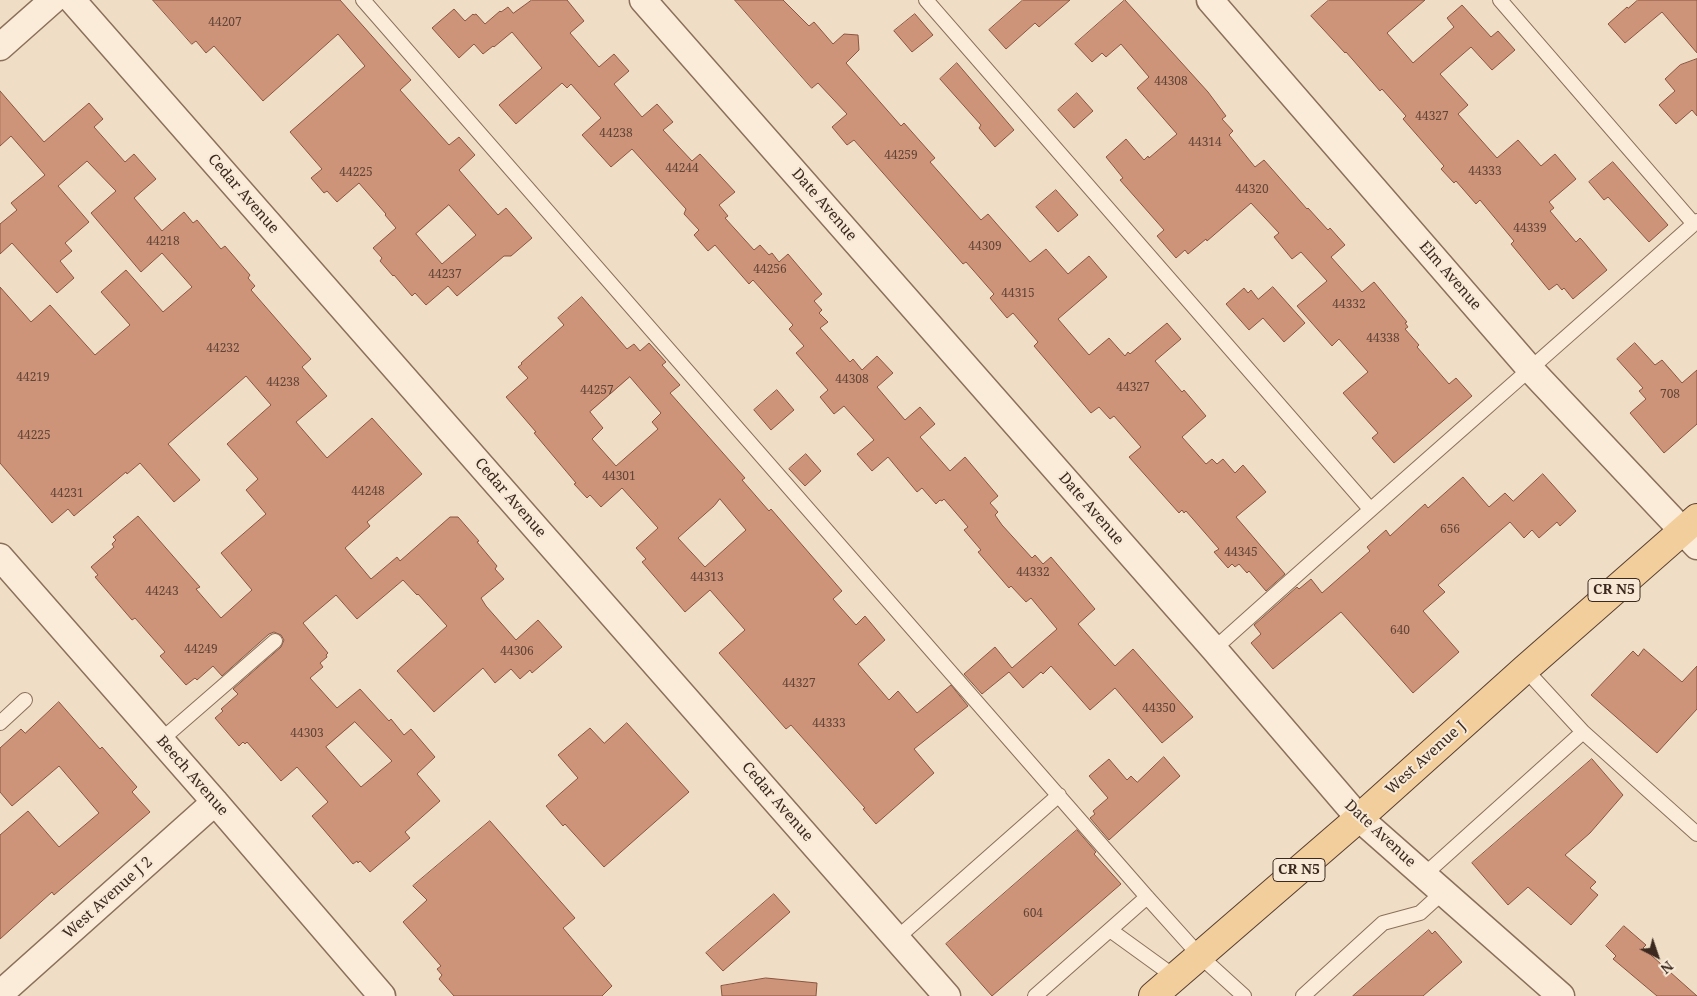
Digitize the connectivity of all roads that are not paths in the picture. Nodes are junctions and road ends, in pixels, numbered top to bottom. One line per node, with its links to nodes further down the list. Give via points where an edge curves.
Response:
1 (54, 0): 8 (street)
2 (72, 0): 29 (street, Cedar Avenue)
3 (363, 0): 21 (lane)
4 (643, 0): 15 (street, Date Avenue)
5 (926, 0): 11 (lane)
6 (1210, 0): 10 (street, Elm Avenue)
7 (1500, 0): 9 (lane)
8 (0, 47)
9 (1695, 222): 10 (lane)
10 (1531, 370): 11 (lane); 12 (street, Elm Avenue)
11 (1370, 508): 15 (lane)
12 (1692, 532): 16 (main road, West Avenue J / CR N5)
13 (0, 557): 20 (street, Beech Avenue)
14 (275, 641): 20 (lane)
15 (1214, 649): 23 (street, Date Avenue)
16 (1525, 669): 19 (lane); 23 (main road, West Avenue J / CR N5)
17 (25, 700): 18 (lane)
18 (0, 723)
19 (1583, 732): 24 (lane); 25 (lane)
20 (161, 740): 22 (street, Beech Avenue)
21 (1059, 795): 27 (lane); 29 (lane)
22 (215, 802): 32 (street, West Avenue J 2); 33 (street, Beech Avenue)
23 (1359, 818): 25 (street, Date Avenue); 30 (main road, West Avenue J / CR N5)
24 (1697, 834)
25 (1424, 875): 26 (street, Date Avenue)
26 (1444, 892): 38 (lane, via 1420,913 1383,923); 39 (street, Date Avenue)
27 (1147, 897): 28 (lane); 30 (lane)
28 (1110, 930): 31 (lane); 35 (lane)
29 (897, 938): 34 (street, Cedar Avenue)
30 (1200, 956): 31 (main road, West Avenue J / CR N5); 37 (lane)
31 (1175, 977): 36 (main road, West Avenue J / CR N5)
32 (10, 991)
33 (382, 996)
34 (948, 996)
35 (1035, 996)
36 (1153, 996)
37 (1244, 996)
38 (1302, 996)
39 (1561, 996)

